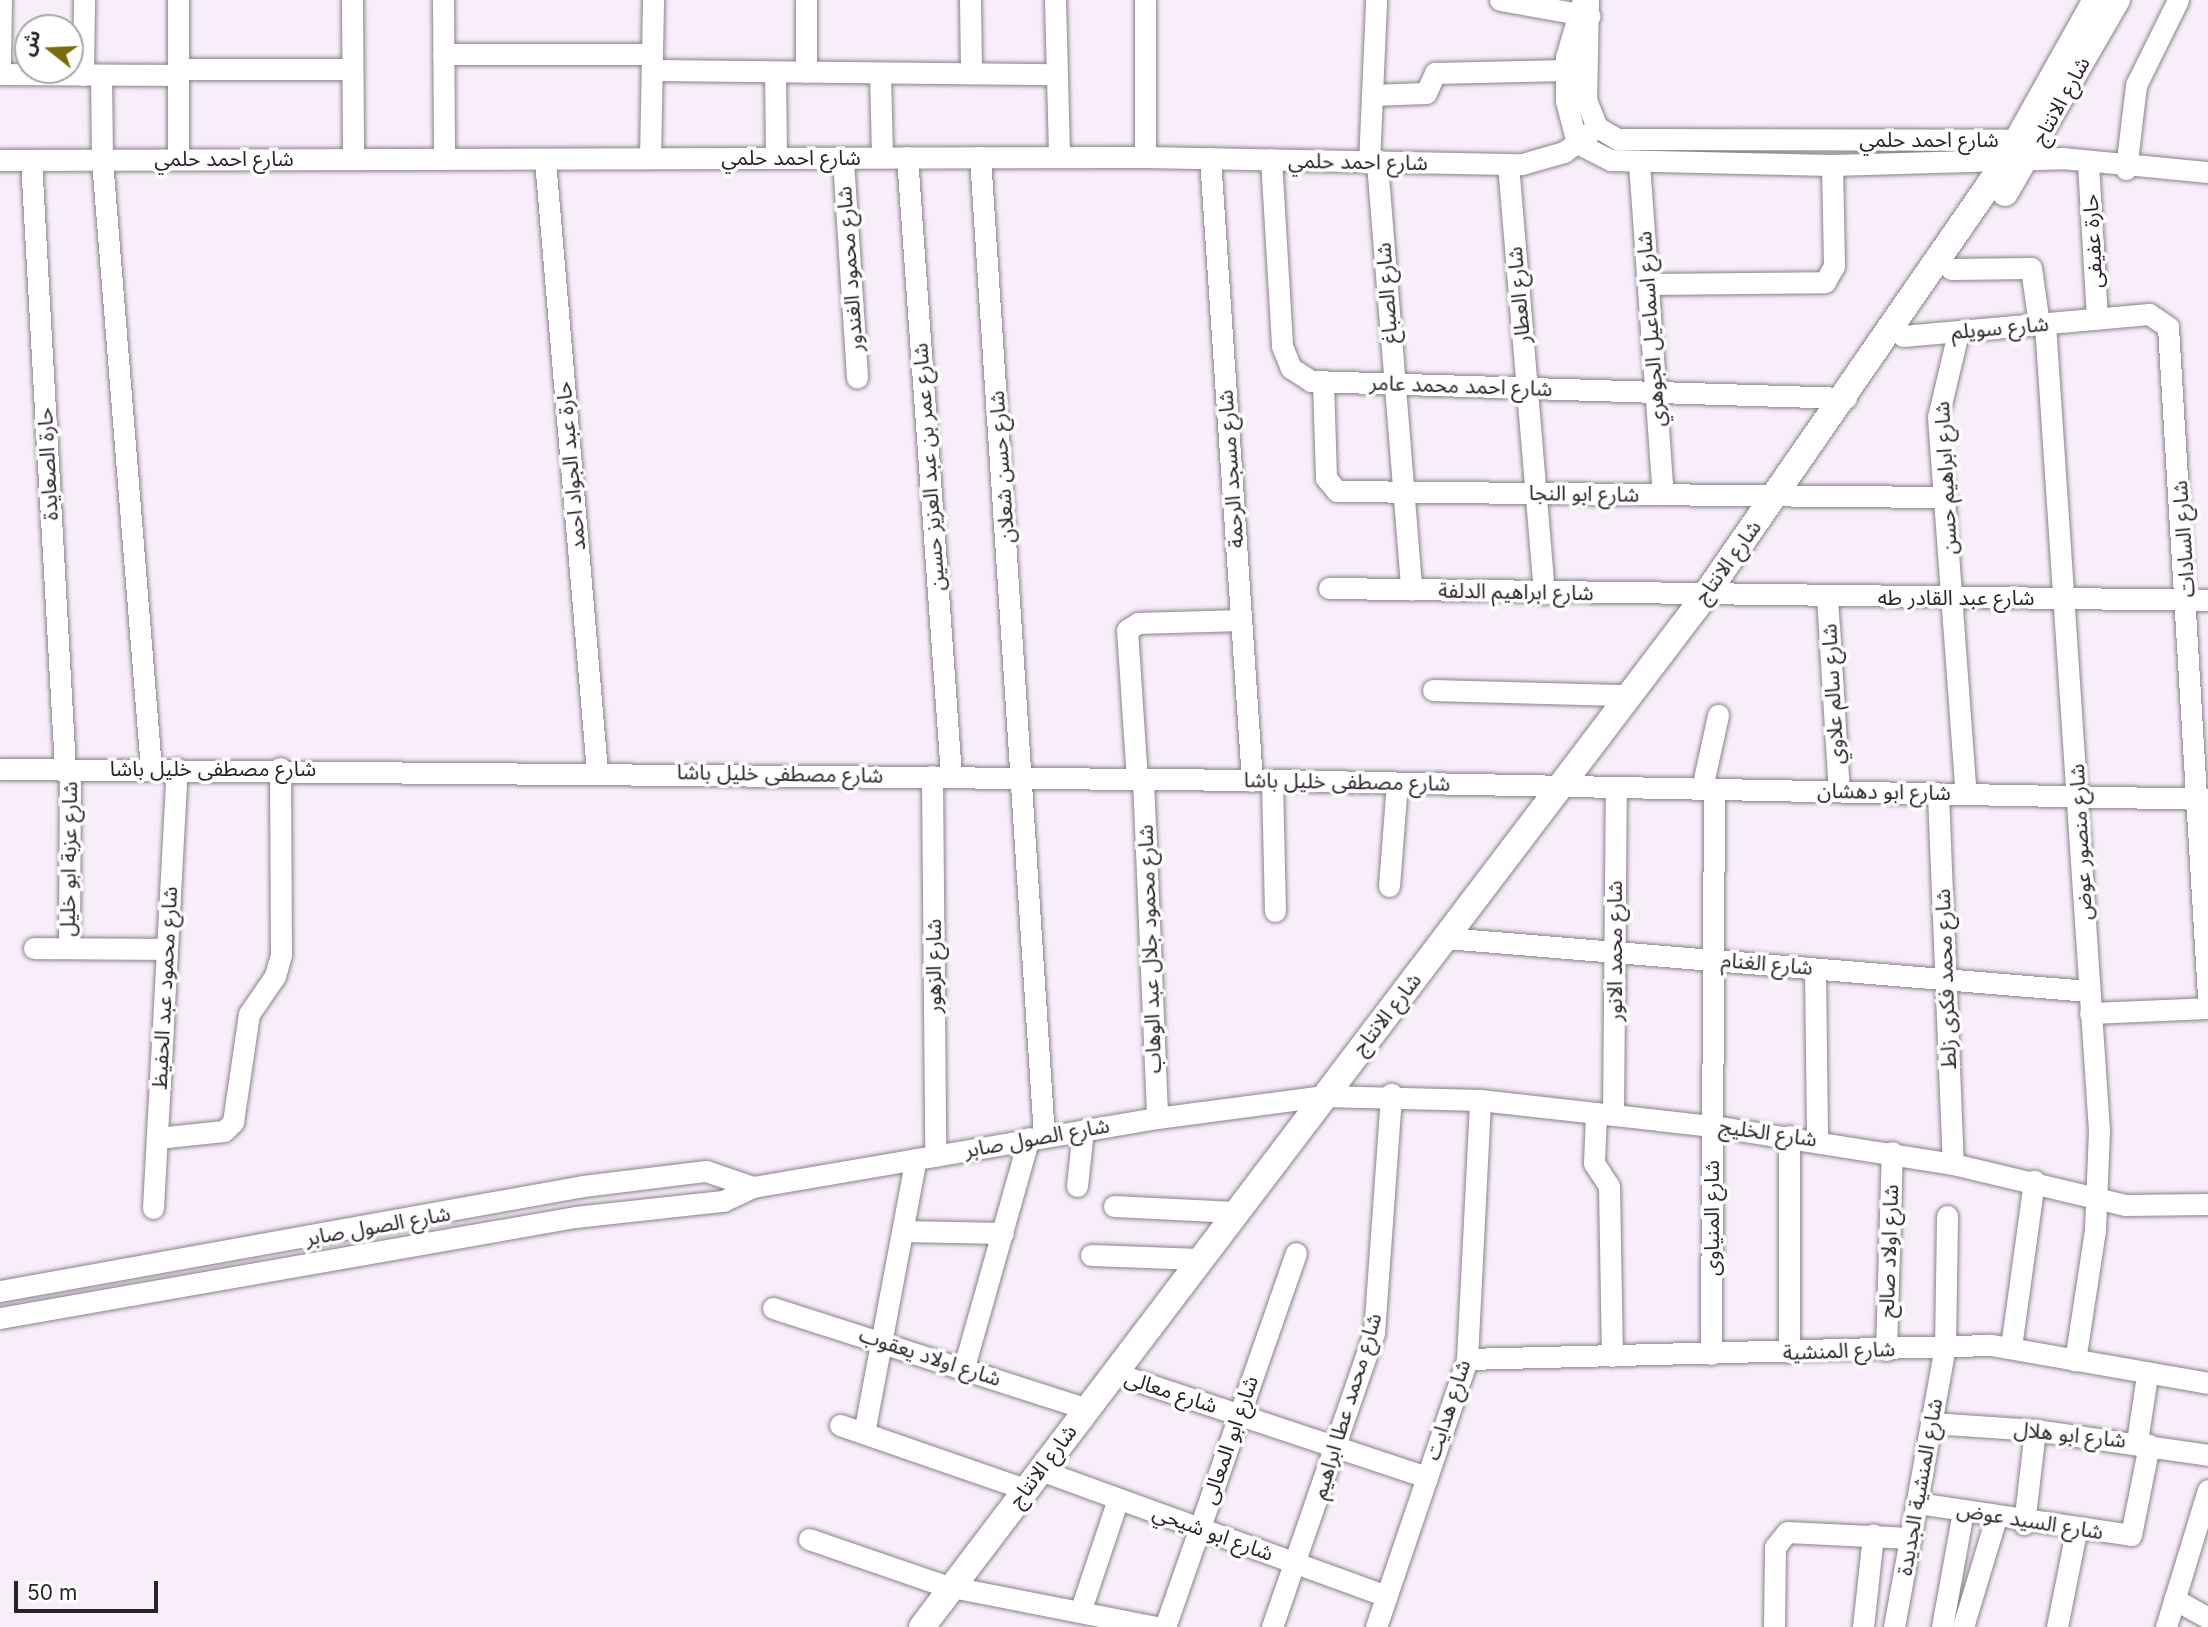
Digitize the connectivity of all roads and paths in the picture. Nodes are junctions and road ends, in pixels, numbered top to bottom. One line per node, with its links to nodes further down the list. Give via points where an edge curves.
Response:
1 (1, 0): 18 (street)
2 (84, 0): 29 (street)
3 (178, 0): 22 (street)
4 (352, 0): 20 (street)
5 (443, 0): 17 (street)
6 (653, 0): 19 (street)
7 (806, 0): 24 (street)
8 (970, 0): 26 (street)
9 (1055, 0): 28 (street)
10 (1145, 0): 38 (street)
11 (1377, 0): 30 (street, شارع الصباغ)
12 (1500, 0): 16 (street)
13 (2096, 0): 33 (main road, شارع الانتاج)
14 (2117, 0): 33 (main road, شارع الانتاج)
15 (2178, 0): 56 (street, via 2136,85)
16 (1585, 8): 21 (street); 31 (street, via 1583,85)
17 (443, 54): 19 (street); 44 (street)
18 (0, 62)
19 (652, 62): 23 (street); 39 (street)
20 (352, 69): 22 (street); 43 (street)
21 (1565, 70): 30 (street, via 1435,73 1426,93); 32 (street)
22 (178, 72): 29 (street); 42 (street)
23 (775, 72): 24 (street); 40 (street)
24 (806, 72): 25 (street)
25 (880, 72): 26 (street); 34 (street)
26 (971, 73): 28 (street)
27 (0, 74): 29 (street)
28 (1057, 74): 37 (street)
29 (92, 75): 48 (street)
30 (1372, 95): 51 (street, شارع الصباغ)
31 (1597, 127): 32 (street, شارع احمد حلمي); 33 (street, شارع احمد حلمي, via 1617,139 1641,142)
32 (1577, 143): 52 (street, شارع احمد حلمي, via 1611,160); 54 (street, شارع احمد حلمي, via 1551,158)
33 (2022, 152): 53 (street); 55 (street, شارع احمد حلمي); 58 (main road, شارع الانتاج); 69 (main road, شارع الانتاج)
34 (882, 157): 35 (street, شارع احمد حلمي); 50 (street, شارع احمد حلمي)
35 (907, 157): 36 (street, شارع احمد حلمي); 93 (street, شارع عمر بن عبد العزيز حسين)
36 (980, 157): 37 (street, شارع احمد حلمي); 94 (street, شارع حسن شعلان)
37 (1059, 157): 38 (street, شارع احمد حلمي)
38 (1145, 157): 41 (street, شارع احمد حلمي)
39 (650, 158): 40 (street, شارع احمد حلمي); 49 (street, شارع احمد حلمي)
40 (776, 158): 50 (street, شارع احمد حلمي)
41 (1210, 158): 45 (street, شارع احمد حلمي); 83 (street, شارع مسجد الرحمة)
42 (178, 159): 43 (street, شارع احمد حلمي); 48 (street, شارع احمد حلمي)
43 (353, 159): 44 (street, شارع احمد حلمي)
44 (444, 159): 49 (street, شارع احمد حلمي)
45 (1271, 159): 51 (street, شارع احمد حلمي); 65 (street, شارع احمد محمد عامر, via 1285,358 1300,376)
46 (0, 160): 47 (street, شارع احمد حلمي)
47 (31, 160): 48 (street, شارع احمد حلمي); 89 (street, حارة الصعايدة)
48 (102, 160): 90 (street)
49 (545, 160): 92 (street, حارة عبد الجواد احمد)
50 (843, 160): 64 (street, شارع محمود الغندور)
51 (1373, 163): 54 (street, شارع احمد حلمي); 66 (street, شارع الصباغ)
52 (1639, 163): 55 (street, شارع احمد حلمي); 59 (street, شارع اسماعيل الجوهري)
53 (2088, 163): 56 (street); 60 (street, حارة عفيفى)
54 (1508, 164): 67 (street, شارع العطار)
55 (1832, 165): 59 (street, via 1834,266 1825,282)
56 (2126, 169): 57 (street)
57 (2208, 172)
58 (1951, 269): 61 (street, شارع منصور عوض, via 2034,270); 63 (main road, شارع الانتاج)
59 (1648, 284): 68 (street, شارع اسماعيل الجوهري)
60 (2097, 319): 61 (street, شارع سويلم); 82 (street, شارع السادات, via 2154,314 2168,327)
61 (2042, 324): 62 (street, شارع سويلم); 81 (street, شارع منصور عوض)
62 (1958, 332): 63 (street, شارع سويلم); 74 (street, شارع ابراهيم حسن, via 1939,408)
63 (1903, 336): 69 (main road, شارع الانتاج)
64 (857, 378)
65 (1323, 382): 66 (street, شارع احمد محمد عامر); 70 (street, شارع ابو النجا, via 1329,486)
66 (1395, 384): 67 (street, شارع احمد محمد عامر); 70 (street, شارع الصباغ)
67 (1527, 388): 68 (street, شارع احمد محمد عامر); 71 (street, شارع العطار)
68 (1656, 393): 69 (street, شارع احمد محمد عامر); 72 (street, شارع اسماعيل الجوهري)
69 (1846, 398): 73 (main road, شارع الانتاج)
70 (1403, 492): 71 (street, شارع ابو النجا); 76 (street, شارع الصباغ)
71 (1535, 493): 72 (street, شارع ابو النجا); 77 (street, شارع العطار)
72 (1663, 494): 73 (street, شارع ابو النجا)
73 (1775, 497): 74 (street, شارع ابو النجا); 78 (main road, شارع الانتاج)
74 (1945, 497): 80 (street, شارع ابراهيم حسن)
75 (1329, 587): 76 (street, شارع ابراهيم الدلفة)
76 (1410, 590): 77 (street, شارع ابراهيم الدلفة)
77 (1544, 593): 78 (street, شارع ابراهيم الدلفة)
78 (1704, 597): 79 (street, شارع عبد القادر طه); 85 (main road, شارع الانتاج)
79 (1827, 597): 80 (street, شارع عبد القادر طه); 101 (street, شارع سالم علاوي)
80 (1951, 598): 81 (street, شارع عبد القادر طه); 103 (street, شارع ابراهيم حسن)
81 (2067, 599): 82 (street, شارع عبد القادر طه); 104 (street, شارع منصور عوض)
82 (2198, 600): 105 (street, شارع السادات)
83 (1241, 620): 95 (street, شارع محمود جلال عبد الوهاب, via 1138,623 1127,630); 96 (street, شارع مسجد الرحمة)
84 (1433, 690): 85 (street)
85 (1629, 695): 98 (main road, شارع الانتاج)
86 (1718, 715): 100 (street)
87 (280, 768): 91 (street, شارع مصطفى خليل باشا); 92 (street, شارع مصطفى خليل باشا); 130 (street, via 281,955 275,976 249,1014 233,1122 224,1131)
88 (0, 769): 89 (street, شارع مصطفى خليل باشا)
89 (68, 769): 90 (street, شارع مصطفى خليل باشا); 111 (street, شارع عزبة ابو خليل)
90 (151, 769): 91 (street, شارع مصطفى خليل باشا)
91 (177, 769): 112 (street, شارع محمود عبد الحفيظ)
92 (597, 771): 93 (street, شارع مصطفى خليل باشا)
93 (942, 776): 94 (street, شارع مصطفى خليل باشا); 133 (street, شارع الزهور)
94 (1025, 777): 95 (street, شارع مصطفى خليل باشا); 129 (street, شارع حسن شعلان)
95 (1140, 780): 96 (street, شارع مصطفى خليل باشا); 125 (street, شارع محمود جلال عبد الوهاب)
96 (1262, 781): 97 (street, شارع مصطفى خليل باشا); 108 (street, شارع مسجد الرحمة)
97 (1397, 783): 98 (street, شارع مصطفى خليل باشا); 106 (street)
98 (1560, 786): 99 (street, شارع ابو دهشان); 109 (main road, شارع الانتاج)
99 (1616, 787): 100 (street, شارع ابو دهشان); 113 (street, شارع محمد الانور)
100 (1708, 789): 101 (street, شارع ابو دهشان); 114 (street, شارع المنياوى)
101 (1839, 791): 102 (street, شارع ابو دهشان)
102 (1938, 793): 103 (street, شارع ابو دهشان); 116 (street, شارع محمد فكرى زلط)
103 (1966, 794): 104 (street, شارع ابو دهشان)
104 (2080, 797): 105 (street, شارع ابو دهشان); 117 (street, شارع منصور عوض)
105 (2203, 799): 107 (street, شارع السادات)
106 (1389, 886)
107 (2206, 907): 118 (street, شارع السادات)
108 (1275, 911)
109 (1446, 938): 113 (street, شارع الغنام); 122 (main road, شارع الانتاج)
110 (34, 948): 111 (street)
111 (68, 948): 112 (street)
112 (167, 949): 130 (street, شارع محمود عبد الحفيظ)
113 (1615, 952): 114 (street, شارع الغنام); 124 (street, شارع محمد الانور)
114 (1713, 960): 115 (street, شارع الغنام); 126 (street, شارع المنياوى)
115 (1815, 969): 116 (street, شارع الغنام); 131 (street)
116 (1946, 979): 117 (street, شارع الغنام); 134 (street, شارع محمد فكرى زلط)
117 (2088, 991): 120 (street, شارع منصور عوض)
118 (2208, 997)
119 (2208, 1008): 120 (street)
120 (2090, 1013): 138 (street, شارع منصور عوض)
121 (1391, 1094): 122 (street, شارع الخليج); 123 (street, شارع الخليج); 172 (street, شارع محمد عطا ابراهيم, via 1377,1315)
122 (1323, 1096): 125 (street, شارع الصول صابر); 142 (main road, شارع الانتاج)
123 (1480, 1100): 124 (street, شارع الخليج); 159 (street, شارع هدايت)
124 (1604, 1114): 126 (street, شارع الخليج); 158 (street, شارع محمد الانور, via 1594,1163 1609,1186)
125 (1157, 1118): 127 (street, شارع الصول صابر)
126 (1713, 1126): 128 (street, شارع الخليج); 157 (street, شارع المنياوى)
127 (1083, 1130): 129 (street, شارع الصول صابر); 136 (street)
128 (1790, 1136): 131 (street, شارع الخليج); 156 (street)
129 (1036, 1137): 133 (street, شارع الصول صابر); 145 (street, شارع حسن شعلان)
130 (157, 1138): 141 (street, شارع محمود عبد الحفيظ)
131 (1817, 1140): 132 (street, شارع الخليج)
132 (1892, 1152): 134 (street, شارع الخليج); 155 (street, شارع اولاد صالح)
133 (926, 1158): 137 (street, شارع الصول صابر); 144 (street, شارع الزهور)
134 (1953, 1164): 135 (street, شارع الخليج)
135 (2034, 1181): 138 (street, شارع الخليج); 154 (street)
136 (1077, 1186)
137 (753, 1187): 149 (street, شارع الصول صابر, via 706,1171 583,1186); 151 (street, شارع الصول صابر, via 723,1201 575,1217)
138 (2098, 1198): 139 (street, شارع الخليج, via 2155,1207); 160 (street, شارع منصور عوض)
139 (2208, 1204)
140 (1114, 1206): 142 (street)
141 (153, 1208)
142 (1236, 1212): 148 (main road, شارع الانتاج)
143 (1947, 1216): 153 (street, شارع المنشية الجديدة)
144 (903, 1231): 145 (street); 152 (street, شارع الزهور)
145 (1003, 1233): 161 (street, شارع حسن شعلان)
146 (1296, 1253): 166 (street, شارع ابو المعالى)
147 (1091, 1255): 148 (street)
148 (1200, 1259): 162 (main road, شارع الانتاج)
149 (0, 1292)
150 (773, 1308): 152 (street, شارع اولاد يعقوب)
151 (0, 1318)
152 (882, 1340): 161 (street, شارع اولاد يعقوب); 170 (street, شارع الزهور)
153 (1945, 1347): 154 (street, شارع المنشية); 155 (street, شارع المنشية); 167 (street, شارع المنشية الجديدة)
154 (2011, 1347): 160 (street, شارع المنشية)
155 (1886, 1350): 156 (street, شارع المنشية)
156 (1788, 1352): 157 (street, شارع المنشية)
157 (1711, 1354): 158 (street, شارع المنشية)
158 (1612, 1356): 159 (street, شارع المنشية)
159 (1466, 1359): 174 (street, شارع هدايت)
160 (2075, 1360): 163 (street, شارع المنشية)
161 (964, 1367): 165 (street, شارع اولاد يعقوب)
162 (1114, 1373): 165 (main road, شارع الانتاج); 166 (street, شارع معالى)
163 (2147, 1375): 164 (street, شارع المنشية); 171 (street)
164 (2208, 1382)
165 (1087, 1409): 175 (main road, شارع الانتاج)
166 (1239, 1415): 172 (street, شارع معالى); 182 (street, شارع ابو المعالى)
167 (1932, 1423): 169 (street, شارع ابو هلال); 178 (street, شارع المنشية الجديدة)
168 (839, 1425): 170 (street, شارع ابو شيحي)
169 (2035, 1430): 171 (street, شارع ابو هلال); 181 (street)
170 (864, 1433): 175 (street, شارع ابو شيحي)
171 (2143, 1443): 173 (street, شارع ابو هلال); 183 (street, شارع السيد عوض, via 2137,1526 2131,1535)
172 (1337, 1447): 174 (street, شارع معالى); 187 (street, شارع محمد عطا ابراهيم)
173 (2208, 1455)
174 (1427, 1477): 189 (street, شارع هدايت)
175 (1032, 1479): 177 (street, شارع ابو شيحي); 188 (main road, شارع الانتاج)
176 (2208, 1490): 190 (street)
177 (1118, 1499): 182 (street, شارع ابو شيحي); 191 (street)
178 (1917, 1503): 179 (street, شارع السيد عوض); 186 (street, شارع المنشية الجديدة)
179 (1963, 1512): 180 (street, شارع السيد عوض); 202 (street)
180 (1996, 1518): 181 (street, شارع السيد عوض); 203 (street)
181 (2024, 1524): 183 (street, شارع السيد عوض)
182 (1199, 1528): 187 (street, شارع ابو شيحي); 196 (street, شارع ابو المعالى)
183 (2076, 1532): 204 (street)
184 (1873, 1535): 186 (street); 199 (street, via 1796,1529 1780,1538); 200 (street)
185 (809, 1538): 188 (street)
186 (1910, 1538): 201 (street, شارع المنشية الجديدة)
187 (1295, 1563): 189 (street, شارع ابو شيحي); 197 (street, شارع محمد عطا ابراهيم)
188 (952, 1587): 191 (street); 194 (main road, شارع الانتاج)
189 (1387, 1597): 198 (street, شارع هدايت)
190 (2174, 1599): 192 (street); 205 (street)
191 (1080, 1612): 193 (street)
192 (2208, 1618)
193 (1104, 1622): 195 (street)
194 (922, 1627)
195 (1156, 1627)
196 (1165, 1627)
197 (1272, 1627)
198 (1376, 1627)
199 (1774, 1627)
200 (1863, 1627)
201 (1894, 1627)
202 (1942, 1627)
203 (1964, 1627)
204 (2057, 1627)
205 (2166, 1627)

